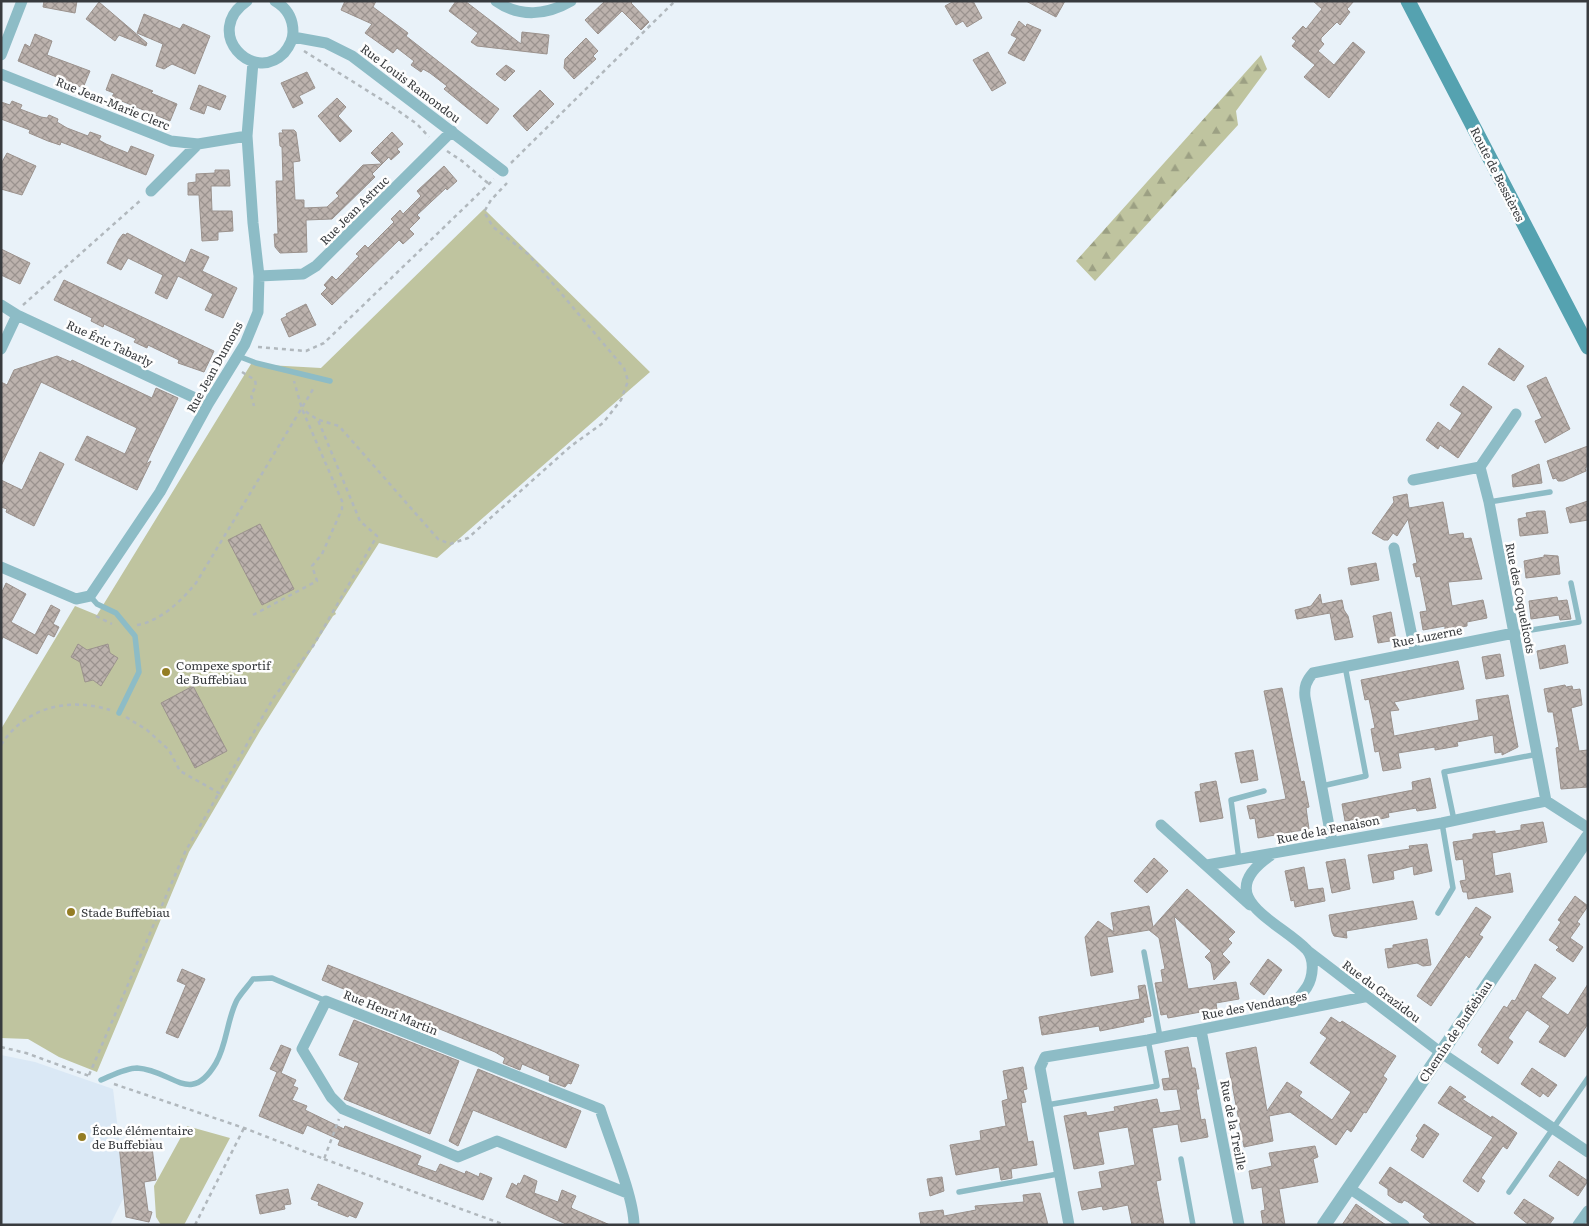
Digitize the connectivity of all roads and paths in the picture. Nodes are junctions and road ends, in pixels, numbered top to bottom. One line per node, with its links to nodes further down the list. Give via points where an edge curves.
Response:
1 (22, 1): 9 (street)
2 (275, 1): 8 (street, via 289,14)
3 (496, 1): 4 (street, via 524,13 554,11)
4 (571, 1)
5 (675, 1): 16 (path)
6 (1408, 1): 23 (main road, Route de Bessières)
7 (238, 3): 10 (street, via 229,28 230,39 239,53)
8 (293, 37): 10 (street, via 289,47 278,57); 12 (street, Rue Louis Ramondou, via 326,43 352,56); 15 (path, via 307,54 417,124)
9 (1, 54)
10 (254, 62): 13 (street, Rue Jean Dumons)
11 (1, 74): 14 (street, Rue Jean-Marie Clerc, via 172,141)
12 (452, 132): 15 (street, Rue Jean Astruc); 16 (street, Rue Louis Ramondou)
13 (247, 136): 14 (street, Rue Jean-Marie Clerc); 19 (street, Rue Jean Dumons)
14 (198, 144): 18 (street)
15 (438, 146): 17 (path); 19 (street, Rue Jean Astruc, via 316,266 303,274)
16 (503, 171): 17 (path); 34 (path, via 508,182 484,212 493,227 528,254 624,368 628,381 621,400 603,423 571,446 468,538 450,544 438,539 339,426)
17 (489, 184): 22 (path, via 324,343 306,351)
18 (151, 191): 21 (path)
19 (260, 276): 22 (street, Rue Jean Dumons, via 258,312)
20 (1, 305): 21 (street, Rue Éric Tabarly)
21 (16, 314): 24 (street); 30 (street, Rue Éric Tabarly)
22 (245, 344): 25 (street, Rue Jean Dumons)
23 (1588, 347)
24 (1, 349)
25 (238, 356): 26 (street, Rue Jean Dumons); 28 (lane)
26 (232, 366): 30 (street, Rue Jean Dumons); 31 (path, via 255,380 256,386 251,395)
27 (289, 377): 32 (path, via 298,392)
28 (319, 378): 29 (lane); 32 (path)
29 (330, 381)
30 (208, 404): 42 (street, Rue Jean Dumons, via 160,492)
31 (254, 406)
32 (302, 409): 34 (path); 43 (path, via 342,501 342,509 322,554 312,566 317,581); 45 (path, via 196,583 180,602 162,614 143,624)
33 (1516, 414): 35 (street)
34 (318, 420): 54 (path, via 360,521 377,536 313,646 274,697)
35 (1480, 468): 36 (street); 38 (street, Rue des Coquelicots)
36 (1413, 480)
37 (1550, 492): 38 (lane)
38 (1489, 502): 46 (street, Rue des Coquelicots)
39 (1394, 548): 47 (street)
40 (1, 567): 42 (street, via 76,599)
41 (1571, 583): 46 (lane, via 1580,622)
42 (90, 596): 45 (lane, via 97,604 116,613)
43 (253, 615)
44 (96, 616): 45 (path)
45 (127, 627): 49 (lane, via 135,636 139,672)
46 (1514, 633): 47 (street, Rue Luzerne); 51 (street, Rue des Coquelicots)
47 (1416, 651): 48 (street, Rue Luzerne)
48 (1345, 666): 52 (street, Rue Luzerne, via 1313,673 1304,688); 52 (lane, via 1366,776)
49 (120, 713): 50 (path, via 92,704 59,704 11,729); 54 (path, via 147,730 169,750 180,771)
50 (1, 744)
51 (1538, 754): 55 (street, Rue des Coquelicots); 56 (lane, via 1444,772)
52 (1322, 786): 60 (street, Rue Luzerne)
53 (1264, 791): 62 (lane, via 1232,800)
54 (218, 793): 75 (path, via 185,852)
55 (1546, 801): 56 (street, Rue de la Fenaison); 58 (street)
56 (1448, 821): 60 (street, Rue de la Fenaison); 65 (lane, via 1453,888)
57 (1161, 825): 63 (street, Rue du Grazidou)
58 (1588, 828)
59 (1588, 837): 74 (street, Chemin de Buffebiau)
60 (1332, 842): 61 (street, Rue de la Fenaison)
61 (1272, 854): 62 (street, Rue de la Fenaison); 64 (street, via 1262,861 1246,887)
62 (1239, 860): 63 (street, Rue de la Fenaison)
63 (1207, 865): 64 (street, Rue du Grazidou)
64 (1255, 909): 66 (street, Rue du Grazidou)
65 (1438, 913)
66 (1308, 951): 68 (street, Rue du Grazidou); 70 (street, via 1313,971 1310,981 1294,1004)
67 (1144, 952): 72 (lane)
68 (1364, 996): 70 (street, Rue des Vendanges); 74 (street, Rue du Grazidou)
69 (326, 1001): 77 (lane, via 272,978 253,979 236,1001 218,1060 198,1084 188,1086 135,1068); 79 (street, Rue Henri Martin, via 302,1049 331,1097); 89 (street, Rue Henri Martin, via 600,1109)
70 (1280, 1014): 71 (street, Rue des Vendanges)
71 (1201, 1030): 72 (street, Rue des Vendanges); 96 (street, Rue de la Treille)
72 (1154, 1039): 78 (lane, via 1158,1086); 78 (street, Rue des Vendanges, via 1045,1057 1040,1068)
73 (1, 1047): 75 (path)
74 (1440, 1052): 81 (street, Rue du Grazidou); 86 (street, Chemin de Buffebiau)
75 (88, 1076): 77 (path)
76 (1588, 1078): 81 (lane)
77 (101, 1080): 80 (path)
78 (1047, 1105): 85 (street, Rue des Vendanges)
79 (343, 1109): 83 (path); 89 (street, Rue Henri Martin, via 458,1157 497,1141)
80 (244, 1128): 83 (path); 91 (path)
81 (1554, 1129): 82 (street, Rue du Grazidou); 88 (lane)
82 (1588, 1152)
83 (324, 1159): 92 (path)
84 (1180, 1159): 95 (lane)
85 (1058, 1174): 87 (lane); 94 (street, Rue des Vendanges)
86 (1349, 1188): 97 (street, Chemin de Buffebiau); 98 (street)
87 (959, 1192)
88 (1509, 1192)
89 (627, 1193): 93 (street, Rue Henri Martin)
90 (1588, 1211): 99 (street)
91 (195, 1225)
92 (505, 1225)
93 (634, 1225)
94 (1069, 1225)
95 (1193, 1225)
96 (1239, 1225)
97 (1324, 1225)
98 (1404, 1225)
99 (1578, 1225)

